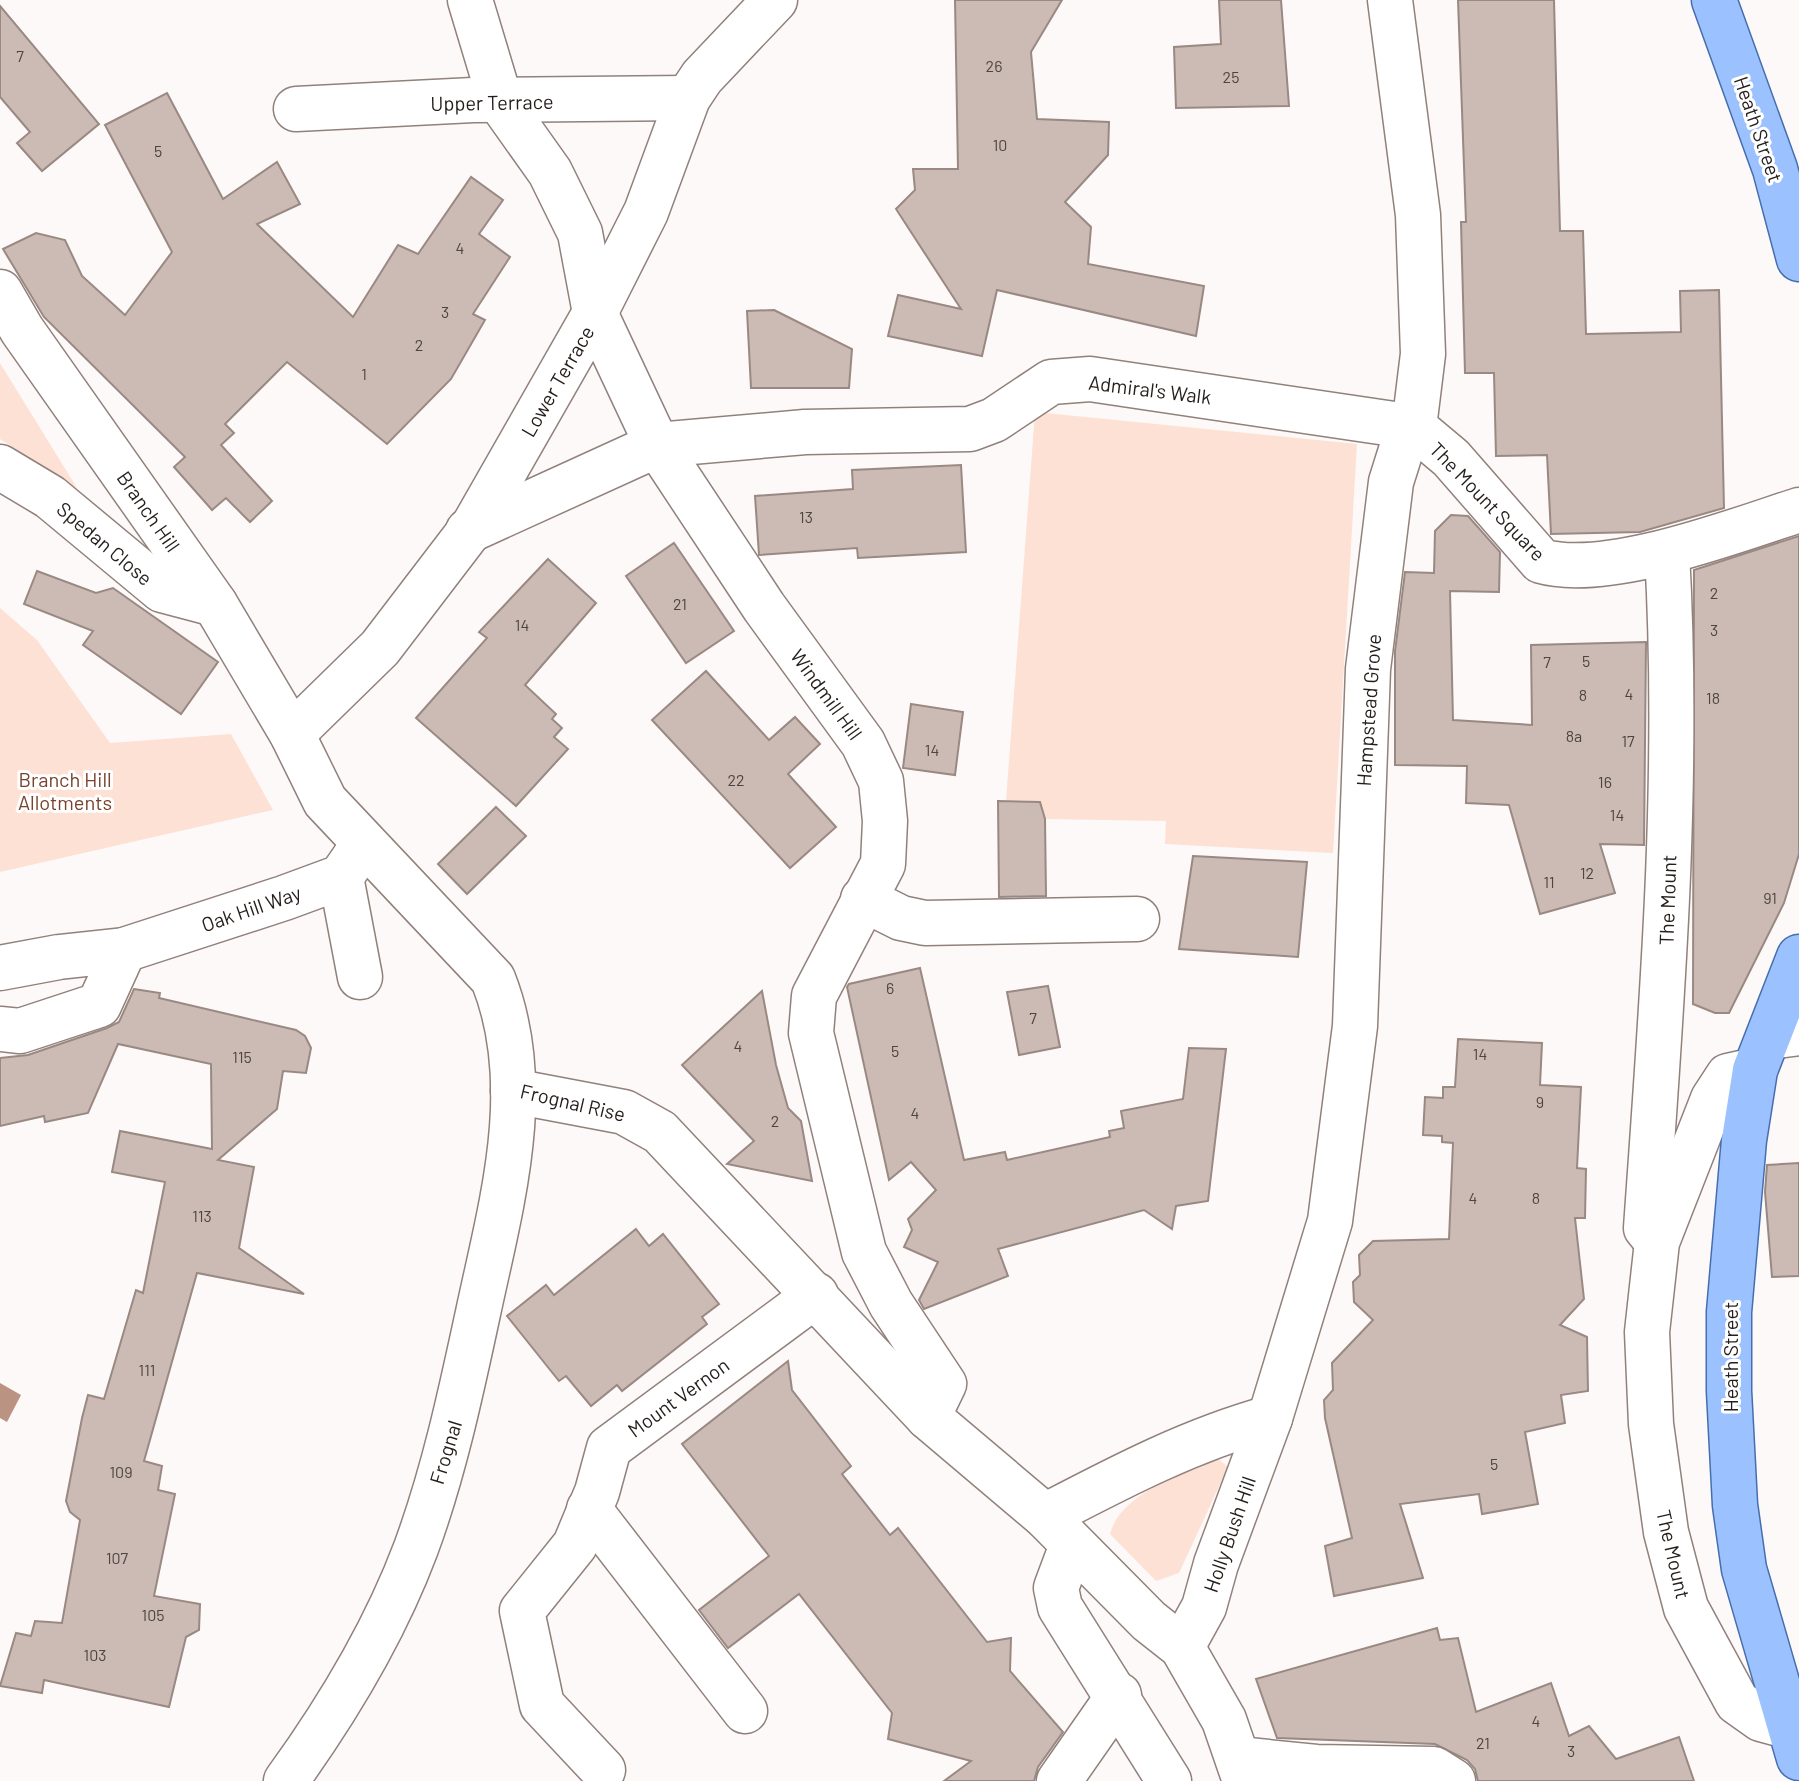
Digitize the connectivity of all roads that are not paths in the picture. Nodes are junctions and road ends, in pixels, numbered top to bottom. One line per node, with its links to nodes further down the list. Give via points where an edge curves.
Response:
1 (470, 0): 6 (street, Windmill Hill)
2 (775, 0): 5 (street, Lower Terrace)
3 (1390, 0): 11 (street, Hampstead Grove, via 1418,215 1423,354)
4 (1714, 0): 8 (main road, Heath Street, via 1775,169)
5 (688, 98): 6 (street, Upper Terrace); 10 (street, Lower Terrace, via 646,212)
6 (501, 103): 7 (street, Upper Terrace); 10 (street, Windmill Hill, via 550,172 580,233)
7 (296, 109)
8 (1799, 259)
9 (0, 292): 17 (street, Branch Hill)
10 (595, 313): 12 (street, Windmill Hill); 15 (street, Lower Terrace)
11 (1414, 427): 12 (street, Admiral's Walk, via 1090,379 1051,382 994,420 970,429 805,432); 16 (street, The Mount Square, via 1451,458 1541,561 1561,572); 32 (street, Hampstead Grove, via 1391,482 1368,669 1355,1026 1330,1221)
12 (657, 445): 15 (street, Admiral's Walk); 20 (street, Windmill Hill, via 764,607 863,743 881,781 883,864)
13 (0, 467): 17 (street, Spedan Close, via 50,497 162,590)
14 (1799, 510): 16 (street, The Mount Square)
15 (468, 531): 18 (street, Lower Terrace, via 380,648)
16 (1667, 553): 29 (street, The Mount, via 1666,922 1646,1228)
17 (215, 604): 18 (street, Branch Hill)
18 (292, 734): 19 (street, Frognal Rise)
19 (352, 861): 22 (street, Oak Hill Way); 25 (street); 28 (street, Frognal Rise, via 493,979 507,1014)
20 (863, 899): 21 (street, via 901,918 925,923); 31 (street, Windmill Hill, via 814,996 811,1033 864,1252 944,1384)
21 (1137, 919)
22 (124, 950): 24 (street, Oak Hill Way); 26 (street, via 99,1005 20,1031)
23 (1799, 957): 27 (main road, Heath Street)
24 (0, 968)
25 (360, 977)
26 (0, 1029)
27 (1775, 1047): 29 (street, The Mount, via 1728,1076 1713,1099); 38 (main road, Heath Street, via 1734,1235 1729,1391 1744,1569)
28 (513, 1091): 30 (street, Frognal Rise, via 569,1099 646,1122); 41 (street, Frognal, via 506,1179 487,1271 457,1409 415,1549 354,1681)
29 (1657, 1242): 38 (street, The Mount, via 1647,1332 1651,1424 1666,1532 1686,1608 1737,1702)
30 (816, 1295): 31 (street, Frognal Rise); 33 (street, Mount Vernon, via 609,1448)
31 (928, 1417): 34 (street, Frognal Rise)
32 (1270, 1418): 34 (street, via 1137,1467); 35 (street, Holly Bush Hill, via 1204,1607)
33 (589, 1509): 37 (street); 39 (street, Mount Vernon, via 575,1545 522,1611 542,1705)
34 (1058, 1531): 35 (street); 36 (street, via 1060,1607)
35 (1182, 1647): 40 (street, via 1224,1720)
36 (1119, 1695): 42 (street); 43 (street)
37 (745, 1711)
38 (1793, 1742)
39 (603, 1770)
40 (1241, 1770): 44 (street, via 1434,1769)
41 (286, 1781)
42 (1059, 1781)
43 (1169, 1781)
44 (1453, 1781)

